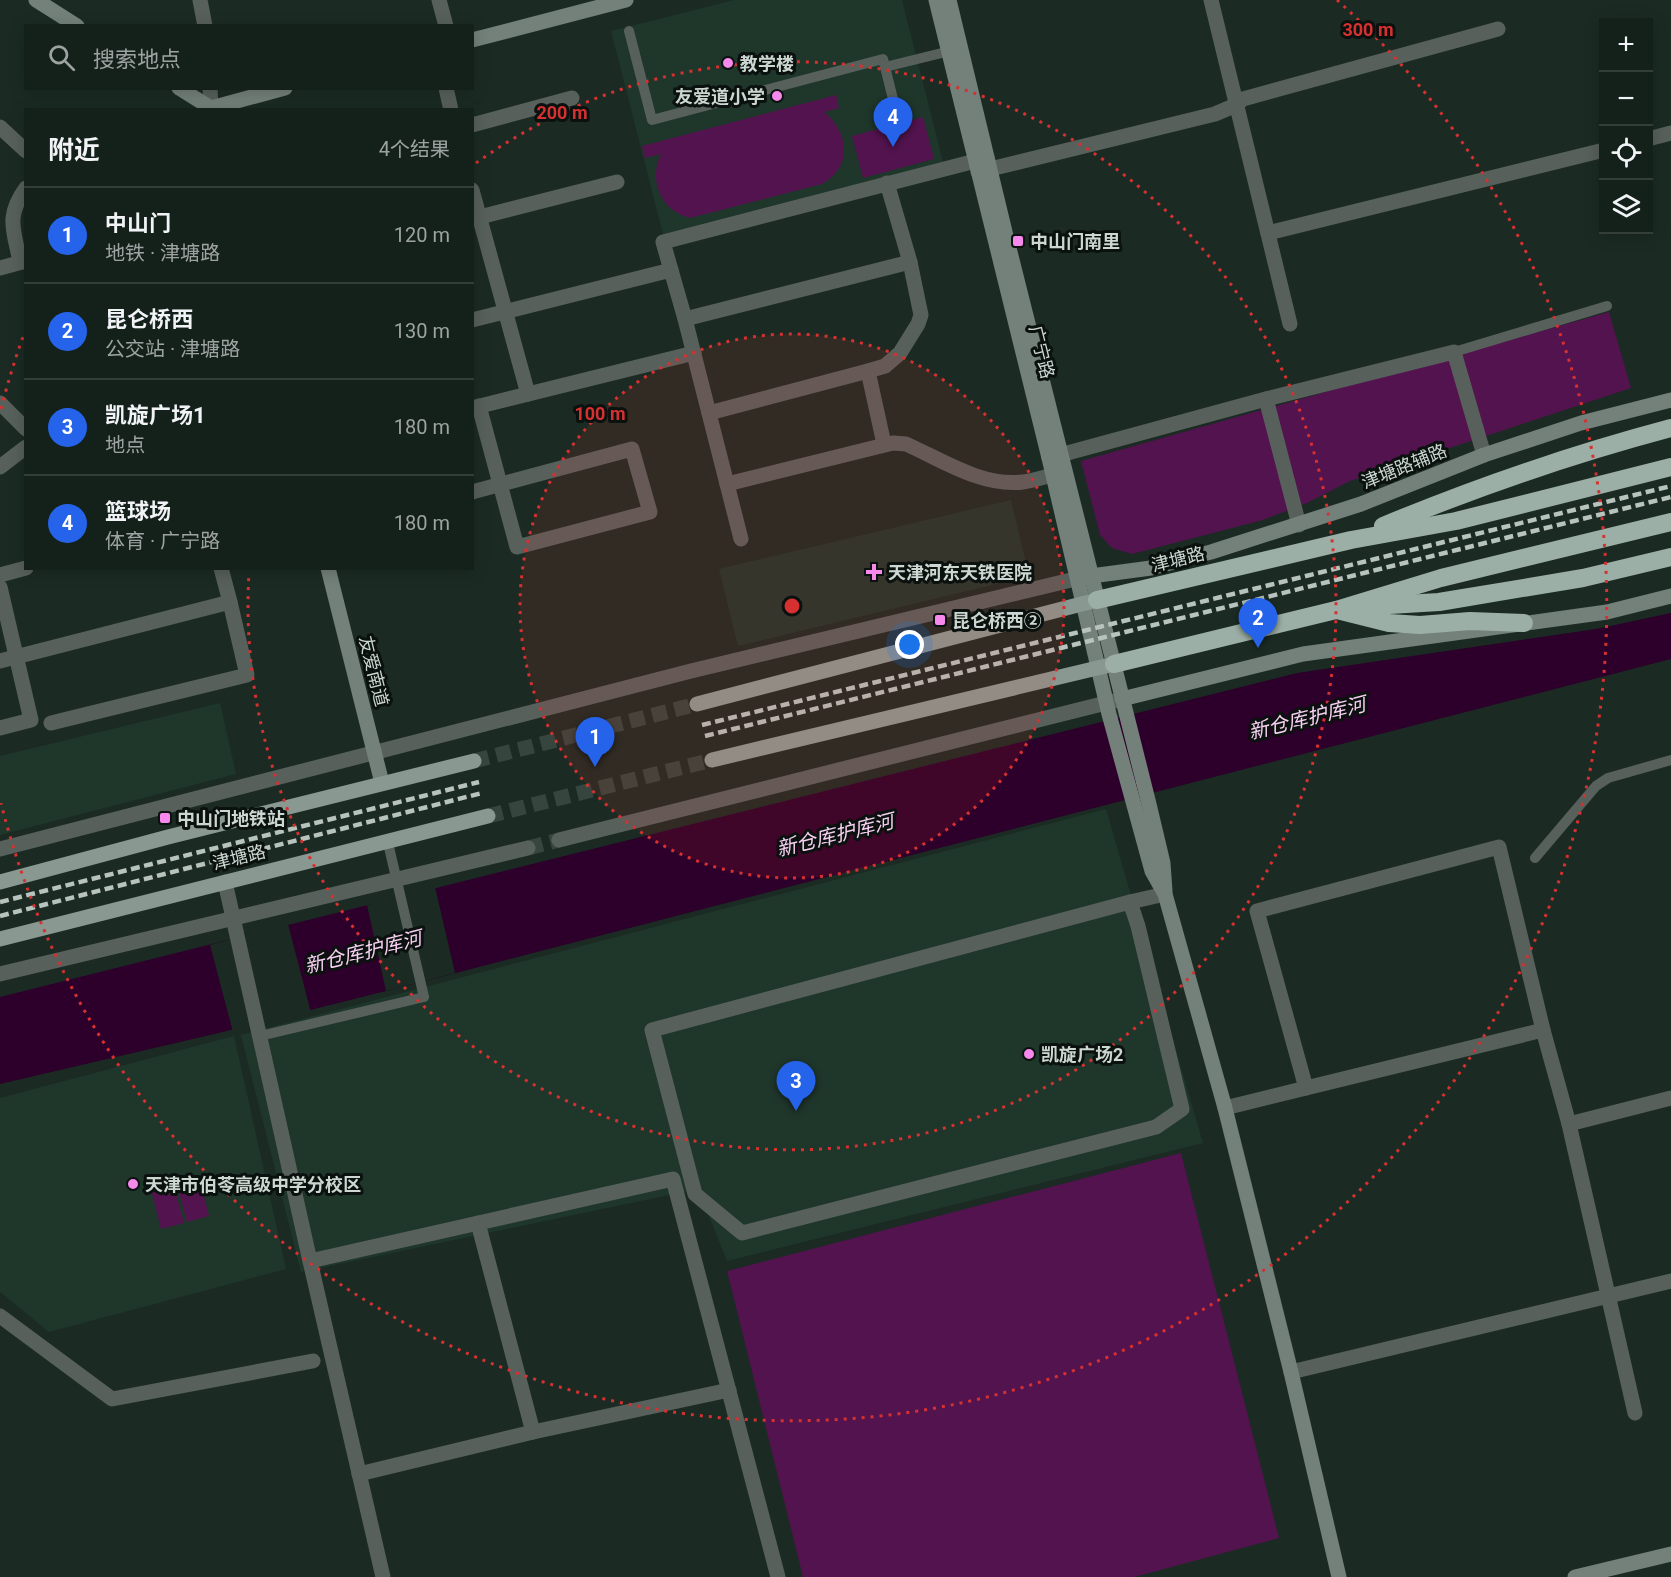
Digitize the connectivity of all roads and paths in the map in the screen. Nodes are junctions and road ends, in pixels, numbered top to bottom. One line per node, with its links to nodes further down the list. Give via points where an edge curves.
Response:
1 (36, 0): 8 (street)
2 (440, 0): 10 (street)
3 (626, 0): 13 (street)
4 (936, 0): 14 (street, 广宁路)
5 (949, 0): 14 (street, 广宁路)
6 (1211, 0): 21 (street)
7 (202, 1): 9 (street)
8 (74, 24)
9 (205, 24)
10 (446, 24)
11 (1498, 29): 21 (street, via 1243,99)
12 (629, 31): 15 (lane, via 652,120 883,59)
13 (474, 39)
14 (955, 50): 15 (lane); 33 (street, 广宁路)
15 (885, 67): 26 (lane)
16 (182, 90): 22 (street)
17 (210, 90): 23 (street)
18 (278, 90): 24 (street)
19 (446, 90): 25 (street)
20 (572, 98): 27 (street)
21 (1236, 105): 33 (street, via 1215,114); 38 (street)
22 (209, 108)
23 (210, 108)
24 (214, 108)
25 (451, 108)
26 (898, 119)
27 (474, 123)
28 (0, 127): 31 (street)
29 (1671, 133): 30 (street)
30 (1653, 138)
31 (24, 149)
32 (1599, 151): 38 (street)
33 (983, 165): 35 (street); 62 (street, 广宁路)
34 (617, 182): 37 (street)
35 (887, 183): 40 (street); 42 (street, via 663,242)
36 (24, 191): 39 (street, via 12,212)
37 (476, 218): 44 (street)
38 (1268, 234): 47 (street)
39 (23, 262): 41 (street)
40 (910, 262): 45 (street); 50 (street, via 921,315 918,324 900,353 885,366)
41 (0, 268)
42 (670, 270): 44 (street); 45 (street)
43 (1607, 306): 48 (lane)
44 (505, 312): 46 (street); 51 (street)
45 (685, 319): 49 (street)
46 (474, 320)
47 (1290, 324)
48 (1454, 352): 52 (street); 61 (street)
49 (694, 353): 51 (street); 56 (street)
50 (867, 371): 56 (street); 59 (street)
51 (528, 394): 55 (street)
52 (1266, 399): 62 (street); 70 (street)
53 (1671, 399): 61 (street, 津塘路辅路)
54 (0, 403): 57 (street)
55 (476, 407): 67 (street)
56 (709, 413): 66 (street)
57 (24, 427)
58 (1671, 428): 72 (highway, via 1603,446 1419,511)
59 (884, 444): 65 (street, via 906,444 977,477 997,481 1023,482); 66 (street)
60 (24, 449): 63 (street)
61 (1484, 455): 70 (street, 津塘路辅路)
62 (1055, 456): 65 (street, 广宁路)
63 (0, 467)
64 (1671, 467): 72 (highway, 津塘路, via 1456,521)
65 (1060, 473): 79 (street, 广宁路)
66 (727, 484): 71 (street)
67 (501, 485): 67 (street, via 632,449 650,512 517,547); 68 (street)
68 (474, 492)
69 (1671, 522): 84 (highway, via 1441,578)
70 (1299, 525): 74 (street, 津塘路辅路)
71 (741, 539)
72 (1351, 540): 83 (highway, 津塘路)
73 (1671, 556): 84 (highway, via 1583,578 1439,602)
74 (1151, 568): 79 (street); 83 (street)
75 (24, 569): 78 (street)
76 (222, 570): 82 (street)
77 (328, 570): 93 (street, 友爱南道)
78 (0, 575)
79 (1084, 577): 83 (street, 广宁路); 93 (street, via 702,668)
80 (0, 587): 86 (street)
81 (1671, 596): 85 (street, via 1607,612)
82 (230, 602): 86 (street); 91 (street, via 247,675)
83 (1090, 602): 88 (street, 广宁路); 89 (main road, 津塘路)
84 (1336, 610): 85 (highway, via 1389,623); 88 (highway)
85 (1524, 623): 90 (street, via 1304,654)
86 (16, 657): 87 (street); 92 (street, via 31,720)
87 (0, 661)
88 (1106, 666): 90 (street, 广宁路); 94 (main road)
89 (697, 704)
90 (1116, 706): 99 (street); 107 (street, via 1149,804 1163,863); 107 (street, via 1134,809 1152,872)
91 (51, 723)
92 (0, 728)
93 (374, 752): 97 (street, 友爱南道); 102 (street)
94 (712, 760)
95 (1671, 760): 103 (lane, via 1608,778 1596,786)
96 (474, 761): 97 (main road, 津塘路)
97 (382, 783): 105 (main road, 津塘路)
98 (488, 816): 100 (main road, 津塘路)
99 (559, 840)
100 (388, 843): 104 (lane); 106 (main road, 津塘路)
101 (528, 848): 104 (street)
102 (0, 849)
103 (1535, 858)
104 (396, 879): 109 (street); 113 (lane, via 424,997)
105 (0, 882)
106 (225, 882): 109 (street); 110 (main road, 津塘路)
107 (1165, 894): 108 (street); 116 (street)
108 (1130, 902): 108 (street, via 1182,1109 1156,1127 742,1233 695,1194 652,1030)
109 (234, 918): 111 (street); 113 (street)
110 (0, 939)
111 (0, 974)
112 (1543, 1030): 114 (street); 114 (street, via 1499,847 1257,911); 117 (street)
113 (260, 1036): 119 (street)
114 (1306, 1088): 116 (street)
115 (1671, 1098): 117 (street)
116 (1225, 1108): 124 (street)
117 (1569, 1124): 121 (street)
118 (478, 1223): 119 (street); 125 (street, via 674,1179); 127 (street)
119 (310, 1261): 128 (street)
120 (1671, 1281): 121 (street)
121 (1609, 1297): 124 (street); 126 (street)
122 (0, 1316): 123 (street, via 112,1399)
123 (313, 1361)
124 (1291, 1372): 132 (street)
125 (729, 1390): 127 (street); 131 (street)
126 (1635, 1413)
127 (533, 1432): 128 (street)
128 (359, 1474): 130 (street)
129 (1671, 1554): 133 (street)
130 (382, 1577)
131 (778, 1577)
132 (1339, 1577)
133 (1575, 1577)

